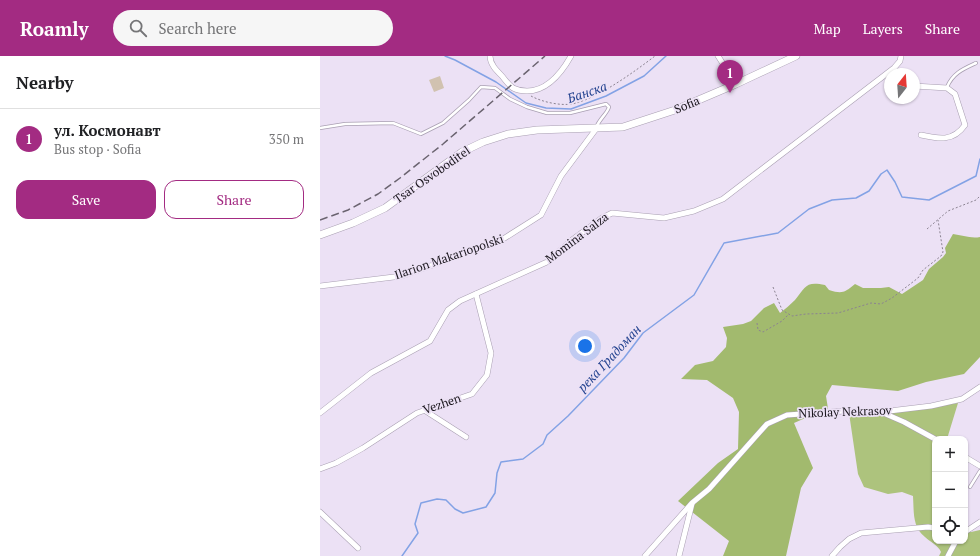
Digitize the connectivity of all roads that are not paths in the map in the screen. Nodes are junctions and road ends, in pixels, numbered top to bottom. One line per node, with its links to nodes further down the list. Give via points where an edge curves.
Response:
1 (490, 56): 2 (street, via 490,62 498,72 512,87 521,91 536,90 550,83 565,67)
2 (571, 56)
3 (718, 56): 9 (street)
4 (796, 56): 9 (street, Sofia)
5 (901, 56): 7 (street, Momina Salza)
6 (976, 63): 11 (lane, via 957,72)
7 (894, 68)
8 (884, 78): 17 (street, Momina Salza, via 723,199 694,211 664,218 612,212 572,240 547,262)
9 (736, 84): 13 (street, Sofia, via 675,110 623,127)
10 (920, 86): 11 (street)
11 (947, 88): 14 (street, via 955,94 965,125 960,132 949,138)
12 (320, 128): 13 (lane, via 345,124 393,123 421,134 443,123 481,87 494,88 510,99 547,114 570,113 606,104 608,110 598,121)
13 (596, 129): 15 (street, Tsar Osvoboditel, via 537,130 508,134 483,142 462,152 385,208); 16 (street, Ilarion Makariopolski, via 561,176 541,215 500,241 402,276)
14 (921, 135)
15 (320, 235)
16 (320, 286)
17 (476, 294): 19 (street, Vezhen, via 491,353 487,375 472,394); 21 (street, Momina Salza, via 448,310 430,341 371,373)
18 (980, 388): 20 (street, Nikolay Nekrasov, via 962,399)
19 (424, 410): 23 (street); 26 (street, Vezhen, via 336,463)
20 (881, 412): 22 (street); 29 (street, Nikolay Nekrasov, via 845,410 787,415 767,424 709,489)
21 (320, 413)
22 (932, 437)
23 (466, 438)
24 (968, 459): 25 (street)
25 (980, 466)
26 (320, 469)
27 (980, 471): 28 (lane)
28 (970, 487)
29 (692, 502): 36 (street, Nikolay Nekrasov); 37 (street)
30 (320, 512): 35 (street)
31 (980, 522): 33 (street)
32 (932, 528): 38 (street, via 861,533 844,543)
33 (968, 530)
34 (954, 544): 39 (street)
35 (358, 548)
36 (645, 556)
37 (679, 556)
38 (832, 556)
39 (948, 556)

